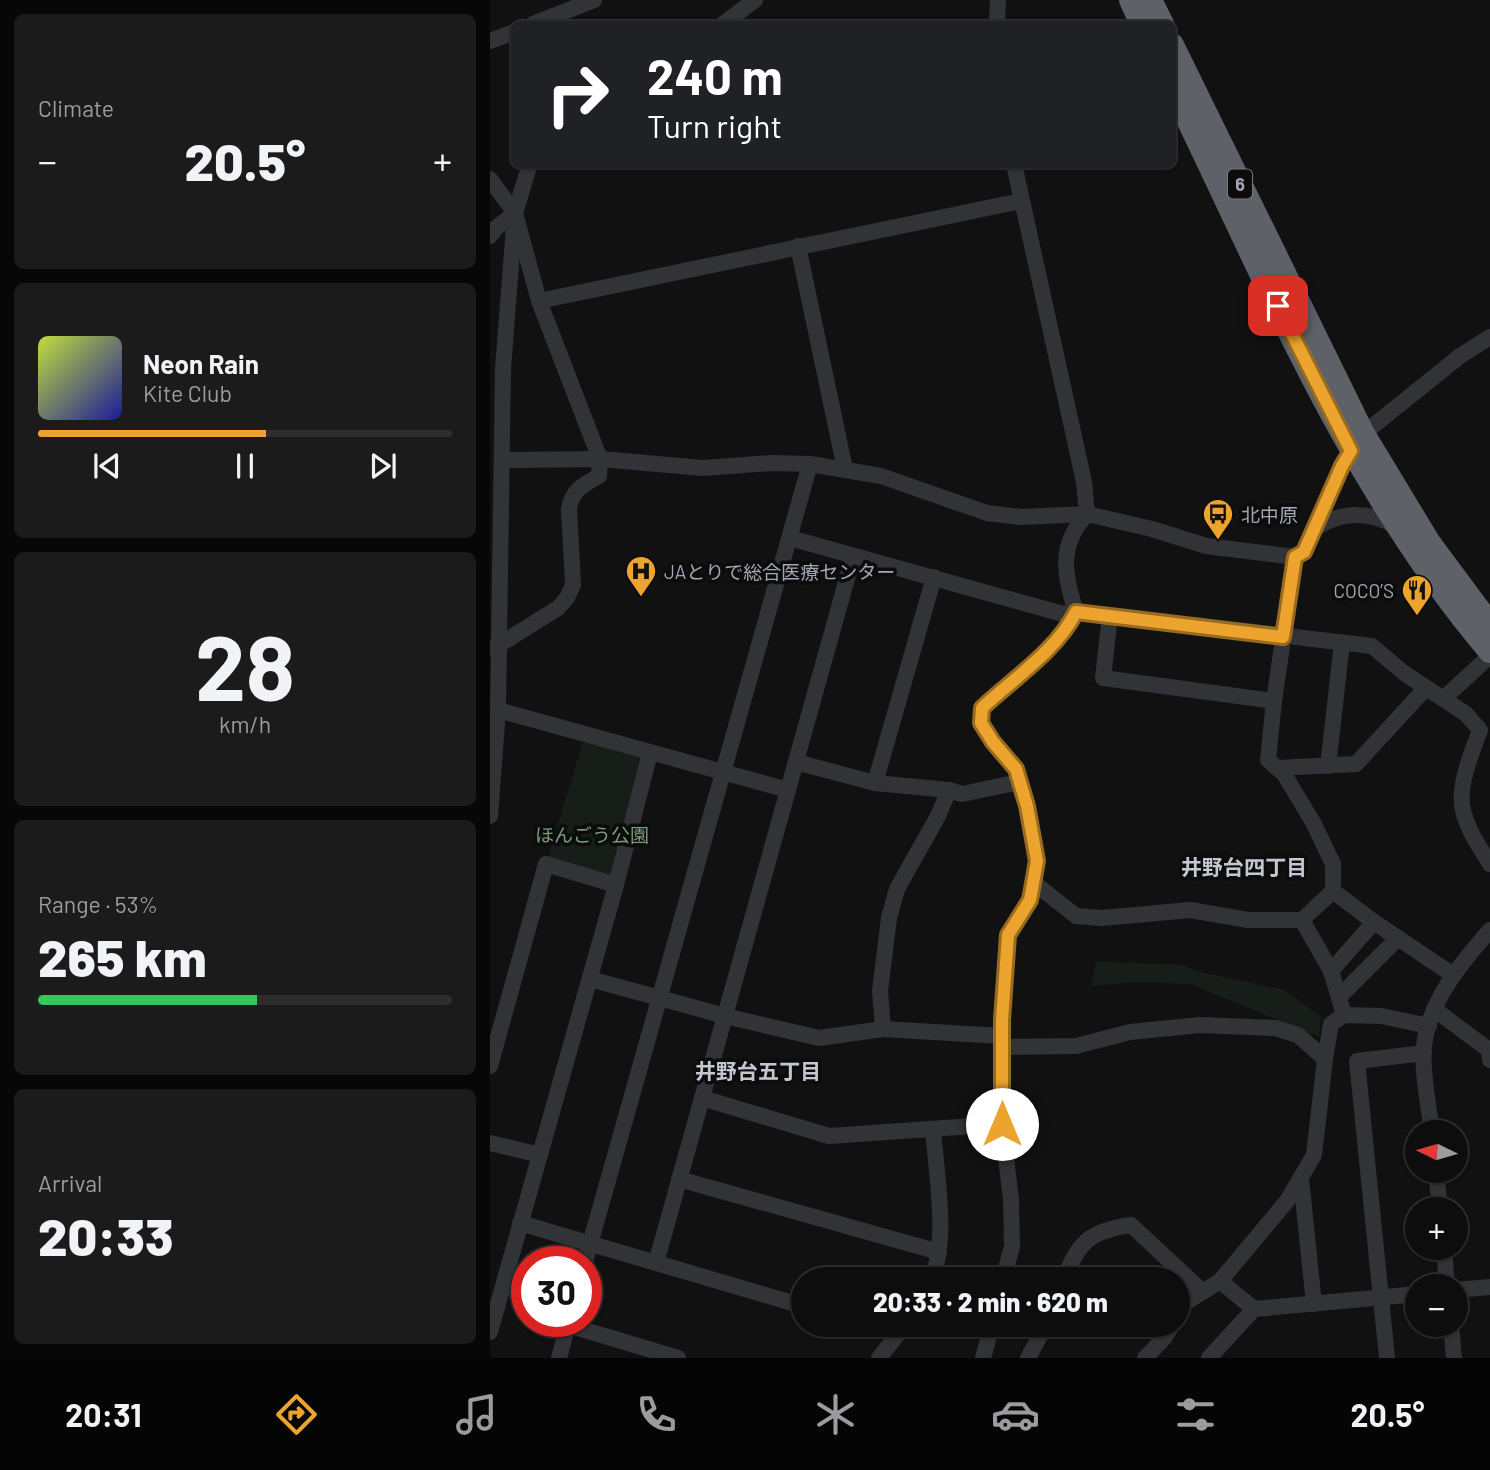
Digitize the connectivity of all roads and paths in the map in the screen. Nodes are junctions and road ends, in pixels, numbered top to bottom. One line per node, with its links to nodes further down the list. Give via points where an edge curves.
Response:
1 (594, 0): 6 (street)
2 (755, 0): 9 (street)
3 (998, 0): 10 (street)
4 (1131, 0): 11 (highway)
5 (1150, 0): 12 (highway)
6 (580, 3): 7 (street); 8 (street)
7 (540, 21)
8 (571, 21)
9 (727, 21)
10 (997, 21)
11 (1141, 21)
12 (1160, 21)
13 (511, 33): 14 (street)
14 (490, 41)
15 (1176, 54): 26 (highway, 6)
16 (1176, 94): 26 (highway, 6, via 1321,395)
17 (530, 168): 21 (street)
18 (1015, 168): 20 (street)
19 (490, 179): 21 (street)
20 (1021, 201): 23 (street); 31 (street, via 1084,482)
21 (515, 213): 22 (street); 24 (street); 28 (street, via 503,369)
22 (490, 236)
23 (798, 246): 24 (street); 30 (street)
24 (539, 301): 27 (street)
25 (1490, 337): 26 (street, via 1432,378)
26 (1357, 443): 32 (highway, 6); 33 (street); 40 (highway, 6)
27 (600, 459): 28 (street); 29 (street, via 704,468); 43 (street, via 599,475 571,496 573,585 567,598)
28 (502, 460): 43 (street)
29 (810, 464): 30 (street); 34 (street)
30 (845, 469): 31 (street, via 881,476 1004,517)
31 (1087, 514): 36 (street, via 1206,546); 38 (street, via 1071,532 1066,548 1068,589)
32 (1395, 525): 33 (street, via 1354,514 1328,520); 44 (highway, 6)
33 (1314, 529): 36 (street, via 1304,552)
34 (790, 538): 35 (street); 53 (street)
35 (853, 557): 37 (street); 50 (street)
36 (1295, 557): 41 (street)
37 (934, 577): 38 (street, via 1063,614); 55 (street)
38 (1076, 612): 39 (street); 54 (street, via 1054,643 982,708 981,723 1016,769)
39 (1110, 615): 41 (street); 47 (street, via 1103,678)
40 (1490, 625)
41 (1283, 637): 42 (street); 47 (street)
42 (1342, 643): 45 (street, via 1372,646); 51 (street)
43 (494, 648): 48 (street)
44 (1490, 654): 46 (street)
45 (1425, 689): 46 (street); 51 (street, via 1356,764)
46 (1443, 699): 59 (street, via 1480,730 1465,773 1462,808)
47 (1274, 701): 52 (street, via 1268,760)
48 (498, 710): 49 (street); 58 (street)
49 (650, 753): 53 (street); 61 (street)
50 (796, 762): 55 (street); 56 (street)
51 (1328, 766): 52 (street)
52 (1277, 768): 62 (street, via 1314,824 1333,864)
53 (724, 773): 56 (street); 72 (street)
54 (1019, 782): 57 (street, via 962,794); 60 (street, via 1037,861)
55 (875, 783): 57 (street)
56 (788, 790): 75 (street)
57 (949, 790): 78 (street, via 897,889 880,991)
58 (490, 816)
59 (1490, 864)
60 (1034, 882): 63 (street, via 1076,916 1190,910 1248,920); 79 (street, via 1030,900 1008,935)
61 (616, 885): 70 (street); 77 (street, via 546,864)
62 (1333, 891): 63 (street); 64 (street)
63 (1302, 920): 68 (street)
64 (1374, 922): 66 (street); 68 (street)
65 (1490, 930): 67 (street)
66 (1398, 938): 69 (street); 71 (street)
67 (1484, 950): 69 (street)
68 (1331, 971): 71 (street)
69 (1453, 975): 73 (street)
70 (590, 979): 72 (street); 89 (street)
71 (1339, 997): 74 (street)
72 (659, 998): 75 (street); 93 (street)
73 (1434, 1009): 76 (street); 82 (street, via 1489,1050)
74 (1344, 1015): 76 (street, via 1381,1016); 81 (street, via 1331,1024)
75 (724, 1016): 78 (street, via 819,1038); 84 (street)
76 (1429, 1026): 80 (street)
77 (495, 1028): 83 (street)
78 (883, 1029): 79 (street)
79 (1002, 1042): 81 (street, via 1076,1046 1130,1032 1200,1025 1275,1028 1298,1035); 86 (street)
80 (1423, 1053): 85 (street); 107 (street, via 1357,1061)
81 (1325, 1059): 90 (street, via 1314,1155)
82 (1490, 1060)
83 (490, 1066)
84 (702, 1098): 87 (street, via 829,1136); 91 (street)
85 (1431, 1120)
86 (1002, 1124): 87 (street); 98 (street, via 1011,1200 1012,1247)
87 (933, 1130): 95 (street)
88 (490, 1143): 89 (street)
89 (540, 1155): 92 (street)
90 (1301, 1178): 102 (street); 110 (street)
91 (679, 1179): 95 (street); 96 (street)
92 (520, 1223): 93 (street); 112 (street)
93 (590, 1243): 94 (street); 96 (street)
94 (589, 1246)
95 (939, 1252): 97 (street)
96 (656, 1263): 109 (street)
97 (936, 1267)
98 (1006, 1267)
99 (1069, 1267): 100 (street, via 1074,1254 1096,1233 1131,1225)
100 (1176, 1267)
101 (1190, 1280): 105 (street)
102 (1220, 1281): 105 (street); 111 (street)
103 (1490, 1286): 104 (street)
104 (1468, 1289)
105 (1203, 1292): 108 (street)
106 (1405, 1295): 107 (street)
107 (1381, 1298): 110 (street); 127 (street)
108 (1190, 1300)
109 (791, 1302)
110 (1314, 1304): 111 (street)
111 (1254, 1309): 121 (street)
112 (490, 1332)
113 (602, 1334): 123 (street)
114 (565, 1337): 122 (street)
115 (896, 1337): 124 (street)
116 (989, 1337): 120 (street)
117 (1039, 1337): 125 (street)
118 (1165, 1337): 126 (street)
119 (1452, 1337): 128 (street)
120 (983, 1356)
121 (1216, 1356)
122 (559, 1358)
123 (678, 1358)
124 (879, 1358)
125 (1028, 1358)
126 (1145, 1358)
127 (1387, 1358)
128 (1454, 1358)

